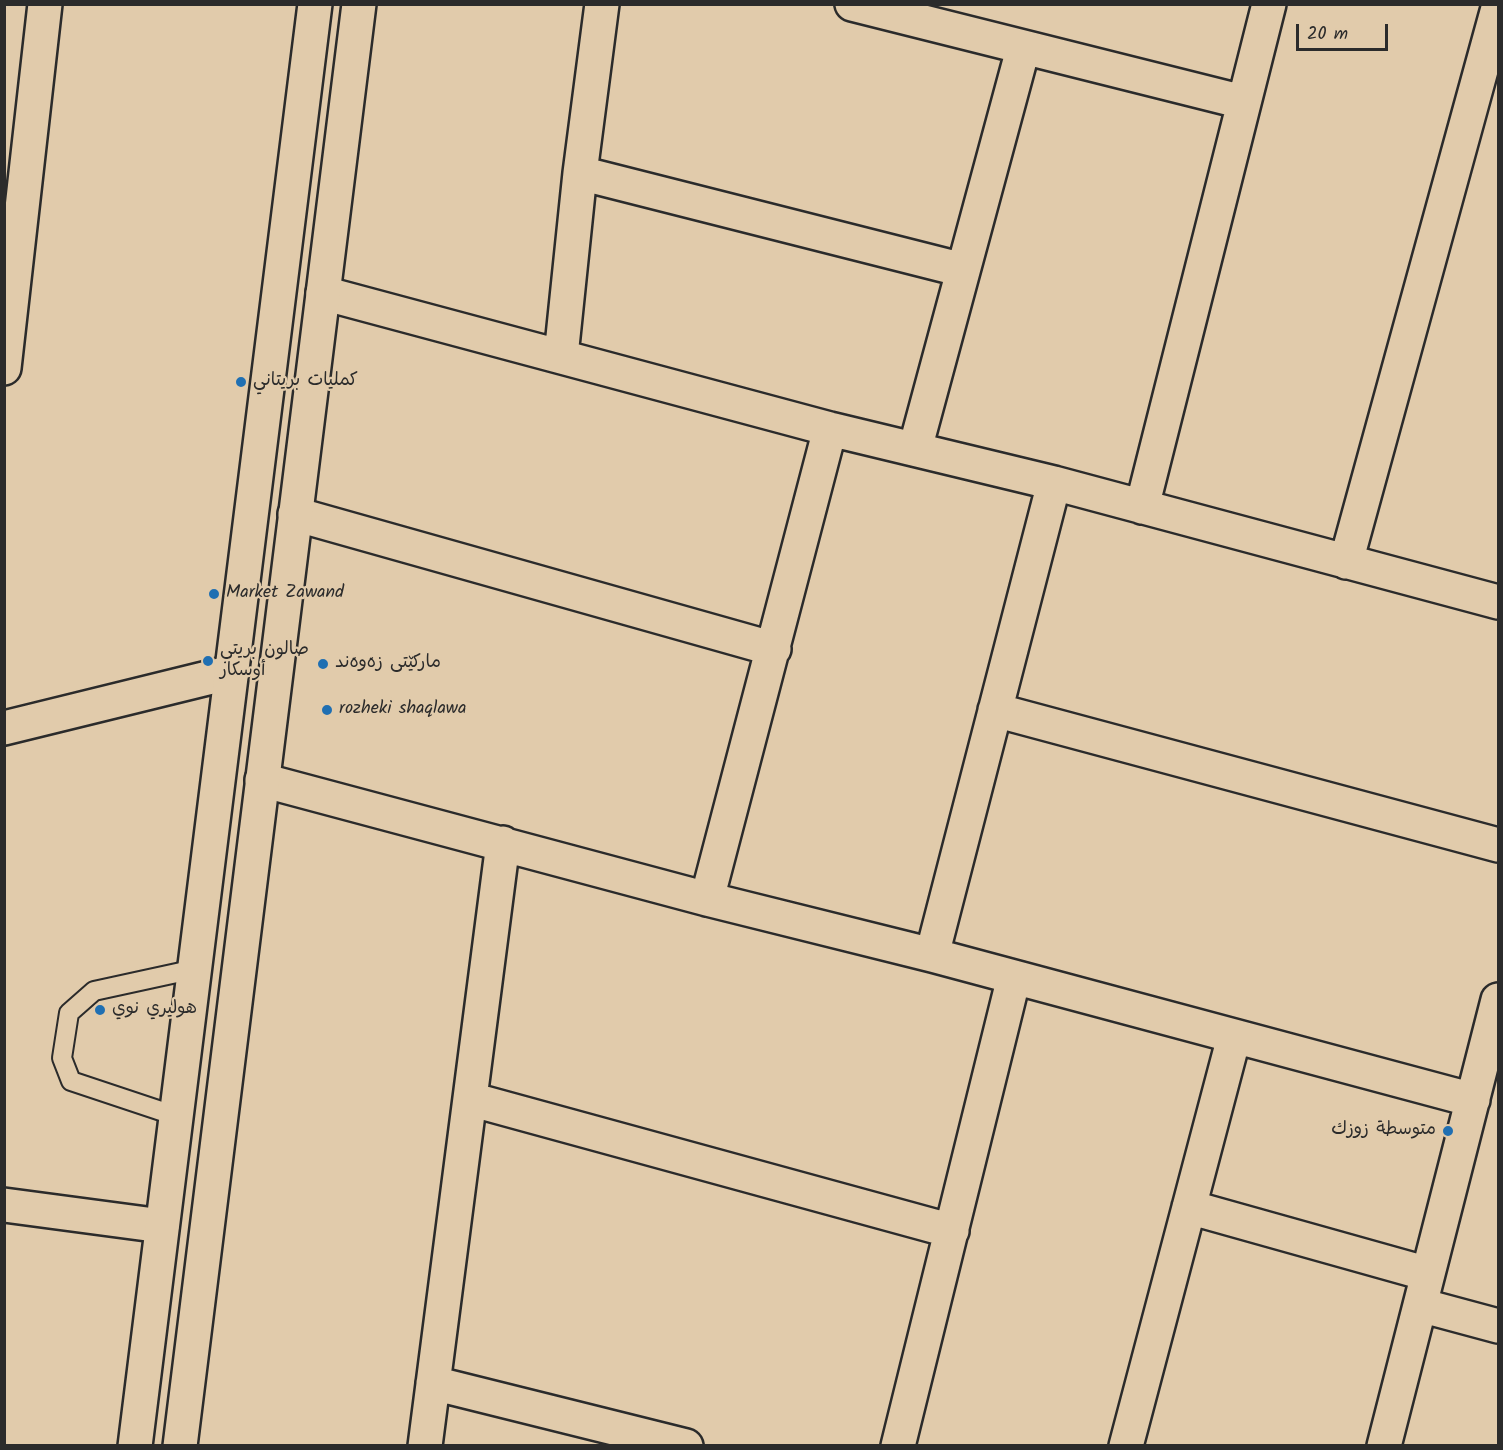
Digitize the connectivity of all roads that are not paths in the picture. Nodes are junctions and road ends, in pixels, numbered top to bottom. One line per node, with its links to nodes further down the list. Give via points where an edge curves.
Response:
1 (45, 4): 14 (street)
2 (315, 4): 23 (street)
3 (359, 4): 12 (street)
4 (602, 4): 10 (street)
5 (852, 4): 8 (street)
6 (1269, 4): 9 (street)
7 (1498, 8): 20 (street)
8 (1023, 49): 9 (street); 11 (street)
9 (1243, 102): 18 (street)
10 (580, 173): 11 (street); 13 (street)
11 (963, 270): 16 (street)
12 (323, 293): 13 (street); 19 (street)
13 (561, 356): 15 (street)
14 (4, 369)
15 (830, 429): 16 (street); 22 (street)
16 (915, 449): 17 (street)
17 (1054, 483): 18 (street); 24 (street)
18 (1142, 507): 20 (street)
19 (295, 514): 22 (street); 26 (street)
20 (1346, 562): 21 (street)
21 (1498, 602)
22 (774, 649): 29 (street)
23 (232, 672): 25 (street); 31 (street)
24 (995, 710): 28 (street); 30 (street)
25 (4, 728)
26 (262, 780): 27 (street); 48 (street)
27 (502, 843): 29 (street); 35 (street)
28 (1498, 844)
29 (706, 899): 30 (street)
30 (932, 954): 32 (street)
31 (195, 969): 37 (street); 37 (lane, via 94,991 69,1013 62,1058 71,1081)
32 (1014, 977): 34 (street); 41 (street)
33 (1498, 1000): 36 (street)
34 (1234, 1037): 36 (street); 39 (street)
35 (470, 1099): 41 (street); 45 (street)
36 (1473, 1100): 42 (street)
37 (176, 1116): 40 (street)
38 (4, 1205): 40 (street)
39 (1189, 1207): 42 (street); 51 (street)
40 (162, 1226): 47 (street)
41 (952, 1231): 50 (street)
42 (1428, 1274): 43 (street)
43 (1420, 1305): 44 (street); 52 (street)
44 (1498, 1326)
45 (433, 1383): 46 (street); 49 (street)
46 (678, 1444)
47 (135, 1446)
48 (180, 1446)
49 (425, 1446)
50 (898, 1446)
51 (1125, 1446)
52 (1384, 1446)

